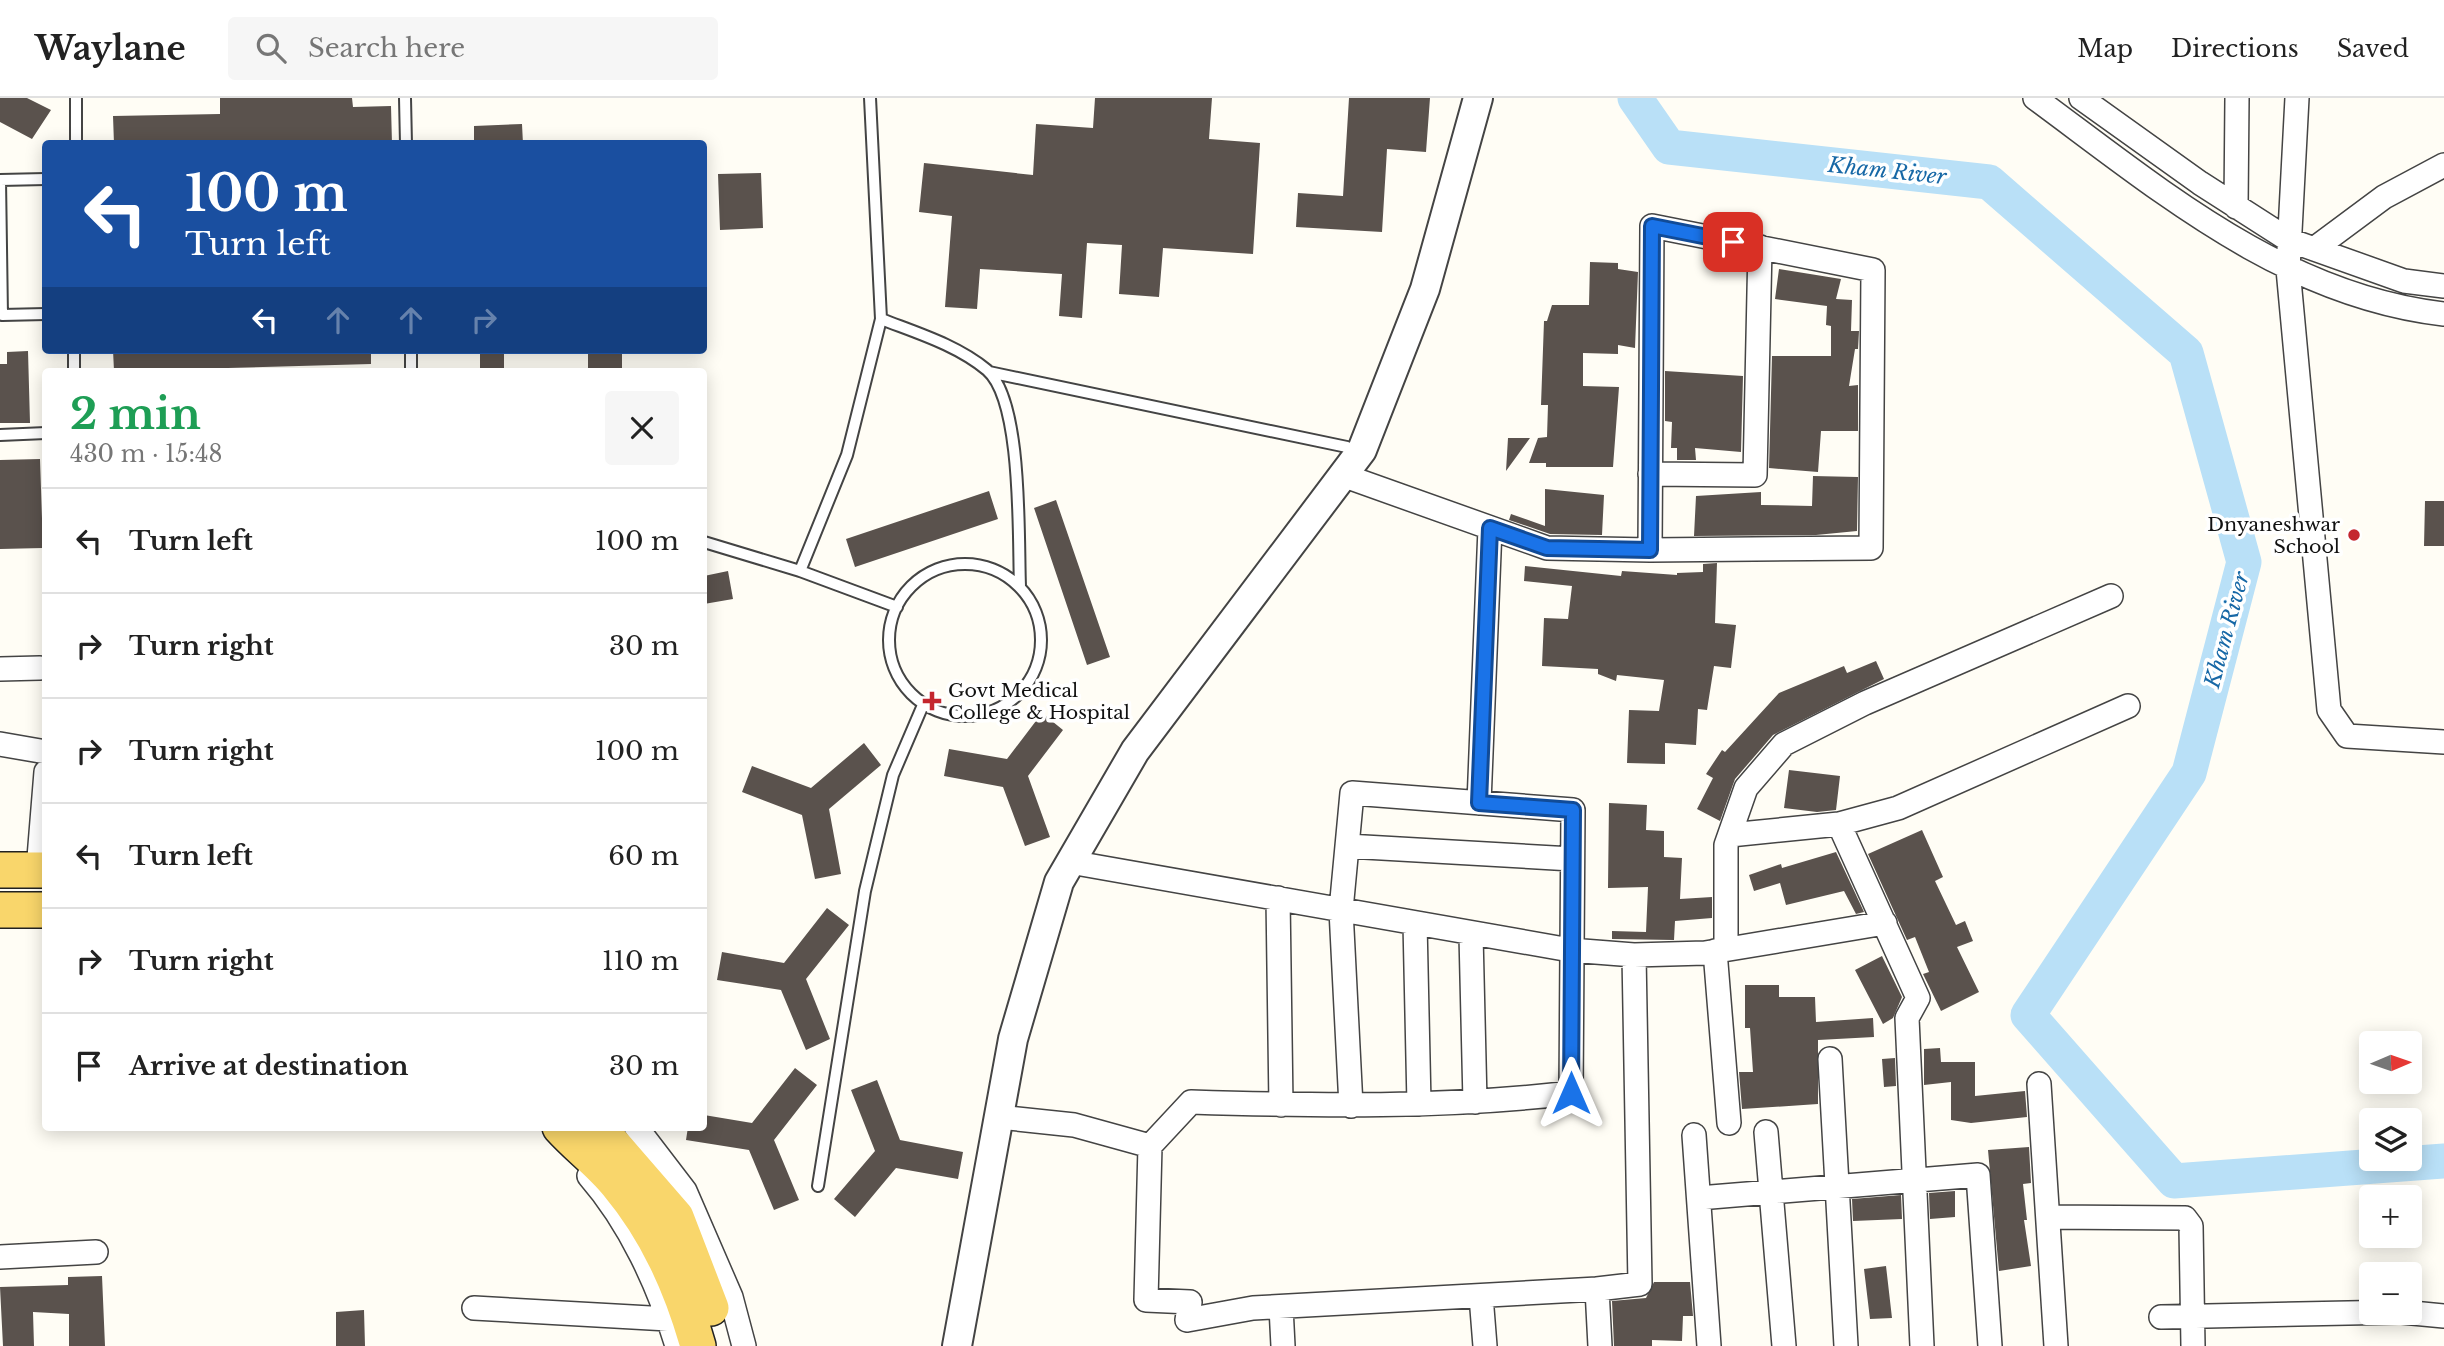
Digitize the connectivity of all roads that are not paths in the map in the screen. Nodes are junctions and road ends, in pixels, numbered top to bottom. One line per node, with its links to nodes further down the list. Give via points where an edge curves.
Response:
1 (76, 98): 10 (lane)
2 (405, 98): 11 (lane)
3 (870, 98): 23 (lane)
4 (1478, 98): 29 (street, via 1425,289 1362,450)
5 (2035, 98): 19 (street, via 2207,225)
6 (2081, 98): 9 (street)
7 (2237, 98): 15 (street)
8 (2297, 98): 16 (street)
9 (2106, 106): 15 (street)
10 (76, 140)
11 (406, 140)
12 (2444, 164): 18 (street, via 2384,197)
13 (42, 179): 14 (lane)
14 (0, 180): 21 (lane, via 2,315)
15 (2236, 207): 16 (street)
16 (2289, 240): 18 (street); 19 (street)
17 (1760, 247): 28 (street, via 1755,475); 28 (street, via 1652,226); 32 (street, via 1873,270 1871,548)
18 (2314, 249): 20 (street, via 2404,281)
19 (2288, 269): 22 (street, via 2337,289); 41 (street, via 2329,710 2347,736)
20 (2444, 286)
21 (42, 314)
22 (2444, 314)
23 (881, 319): 24 (lane, via 954,349); 33 (lane, via 844,464)
24 (989, 372): 27 (lane); 34 (lane, via 1001,390 1012,426)
25 (42, 433): 26 (lane)
26 (0, 435)
27 (1347, 447)
28 (1650, 474): 32 (street)
29 (1345, 476): 30 (street); 50 (street, via 1135,751)
30 (1490, 528): 32 (street, via 1547,548); 44 (street)
31 (707, 542): 33 (lane)
32 (1650, 550)
33 (800, 571): 36 (lane)
34 (1020, 586): 36 (lane, via 978,565 948,565 921,577); 39 (lane, via 1039,624 1040,654 1029,682 1008,703 981,715 951,716)
35 (2111, 596): 46 (street, via 1865,703 1784,744 1746,788)
36 (897, 607): 39 (lane, via 889,626 890,657 902,684)
37 (40, 668): 38 (street)
38 (0, 669)
39 (923, 705): 77 (lane, via 893,775 864,891)
40 (2128, 706): 45 (street, via 1898,808)
41 (2444, 742)
42 (0, 744): 43 (street)
43 (42, 751)
44 (1479, 803): 47 (street, via 1352,793); 49 (street, via 1573,810)
45 (1839, 824): 46 (street); 58 (street)
46 (1730, 835): 61 (street)
47 (1347, 846): 49 (street); 54 (street)
48 (42, 851): 52 (street)
49 (1572, 859): 60 (street)
50 (1070, 862): 53 (street); 69 (street, via 1059,882 1013,1039)
51 (0, 870): 52 (main road)
52 (41, 870)
53 (1278, 898): 54 (street); 67 (street)
54 (1341, 909): 57 (street); 68 (street)
55 (0, 910): 56 (main road)
56 (42, 910)
57 (1415, 923): 59 (street); 66 (street)
58 (1885, 923): 61 (street); 76 (street, via 1918,999 1907,1018)
59 (1471, 935): 60 (street); 65 (street)
60 (1570, 950): 62 (street); 65 (street, via 1571,1093)
61 (1721, 950): 62 (street); 70 (street)
62 (1634, 955): 84 (street, via 1640,1284)
63 (1830, 1059): 78 (street)
64 (2039, 1084): 81 (street)
65 (1475, 1102): 66 (street)
66 (1419, 1104): 68 (street)
67 (1281, 1105): 68 (street); 75 (street, via 1191,1102)
68 (1351, 1107)
69 (999, 1117): 75 (street, via 1074,1125); 98 (street)
70 (1729, 1123)
71 (639, 1131): 97 (street, via 685,1191 731,1297)
72 (1766, 1132): 79 (street)
73 (1694, 1135): 80 (street)
74 (581, 1139): 93 (street, via 575,1160 627,1229); 95 (main road, via 650,1227 683,1292); 96 (main road, via 676,1217 704,1282)
75 (1150, 1146): 86 (street, via 1146,1300 1190,1303 1188,1320)
76 (1913, 1179): 78 (street); 105 (street); 106 (street, via 1970,1173 1980,1178)
77 (818, 1186)
78 (1837, 1186): 79 (street); 104 (street)
79 (1771, 1192): 80 (street); 103 (street)
80 (1699, 1198): 102 (street)
81 (2048, 1217): 92 (street, via 2185,1217 2191,1226); 107 (street)
82 (96, 1252): 83 (street)
83 (0, 1256)
84 (1597, 1289): 85 (street); 101 (street)
85 (1481, 1296): 86 (street); 100 (street)
86 (1281, 1307): 99 (street)
87 (474, 1308): 93 (street)
88 (2359, 1313): 92 (street)
89 (2422, 1314): 90 (street)
90 (2444, 1316)
91 (2161, 1317): 92 (street)
92 (2193, 1317): 108 (street)
93 (668, 1319): 94 (street)
94 (677, 1346)
95 (698, 1346)
96 (723, 1346)
97 (744, 1346)
98 (957, 1346)
99 (1283, 1346)
100 (1485, 1346)
101 (1600, 1346)
102 (1709, 1346)
103 (1784, 1346)
104 (1846, 1346)
105 (1922, 1346)
106 (1990, 1346)
107 (2056, 1346)
108 (2193, 1346)

